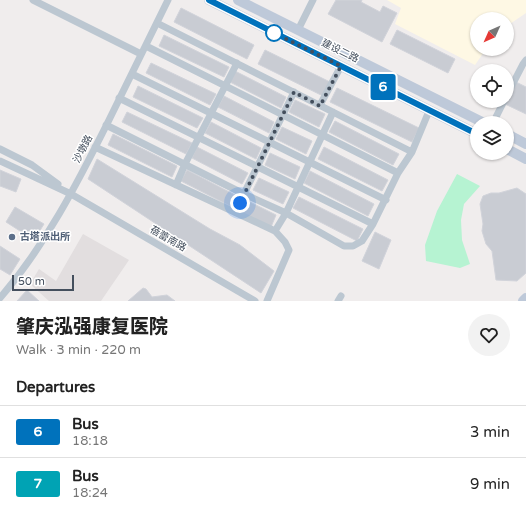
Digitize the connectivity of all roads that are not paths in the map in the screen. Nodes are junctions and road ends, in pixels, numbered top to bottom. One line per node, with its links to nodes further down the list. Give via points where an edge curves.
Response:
1 (33, 0): 9 (street)
2 (168, 0): 6 (street, 沙墩路)
3 (209, 0): 12 (main road, 建设二路)
4 (238, 0): 7 (main road, 建设二路)
5 (313, 0): 7 (street)
6 (157, 23): 8 (street, 沙墩路); 11 (street)
7 (298, 30): 23 (main road, 建设二路)
8 (146, 46): 9 (street, 沙墩路); 15 (street)
9 (141, 54): 13 (street, 沙墩路)
10 (526, 60): 14 (street)
11 (236, 63): 15 (street); 16 (street)
12 (341, 66): 18 (street); 19 (main road, 建设二路)
13 (132, 74): 17 (street, 沙墩路); 21 (street)
14 (514, 81)
15 (225, 86): 21 (street); 22 (street)
16 (294, 92): 18 (street); 22 (street)
17 (119, 98): 24 (street, 沙墩路); 27 (street)
18 (320, 106): 20 (street)
19 (429, 110): 25 (main road, 建设二路); 33 (street)
20 (333, 112): 26 (street); 33 (street)
21 (211, 113): 27 (street); 29 (street)
22 (283, 115): 26 (street); 29 (street)
23 (470, 116)
24 (106, 125): 31 (street, 沙墩路); 38 (street)
25 (470, 130)
26 (322, 134): 37 (street); 40 (street)
27 (198, 138): 38 (street); 39 (street)
28 (514, 138): 30 (main road)
29 (270, 142): 37 (street); 39 (street)
30 (526, 144)
31 (96, 147): 41 (street); 43 (street, 沙墩路)
32 (0, 150): 43 (street, 蓓蕾南路, via 32,165)
33 (412, 152): 40 (street)
34 (514, 153): 35 (main road)
35 (526, 159)
36 (0, 160): 43 (street, 蓓蕾南路)
37 (309, 162): 42 (street); 45 (street)
38 (185, 164): 41 (street); 44 (street)
39 (257, 167): 42 (street); 44 (street)
40 (398, 173): 45 (street)
41 (176, 185): 46 (street)
42 (298, 187): 47 (street); 48 (street)
43 (71, 194): 50 (street, 沙墩路, via 18,278); 52 (street, 蓓蕾南路)
44 (244, 194): 46 (street); 47 (street)
45 (386, 200): 48 (street)
46 (235, 212): 49 (street)
47 (286, 213): 48 (street, via 344,246 362,242); 49 (street)
48 (373, 224)
49 (275, 231): 53 (street, via 289,250)
50 (0, 298)
51 (526, 298): 54 (main road)
52 (255, 301)
53 (267, 301)
54 (523, 301)

